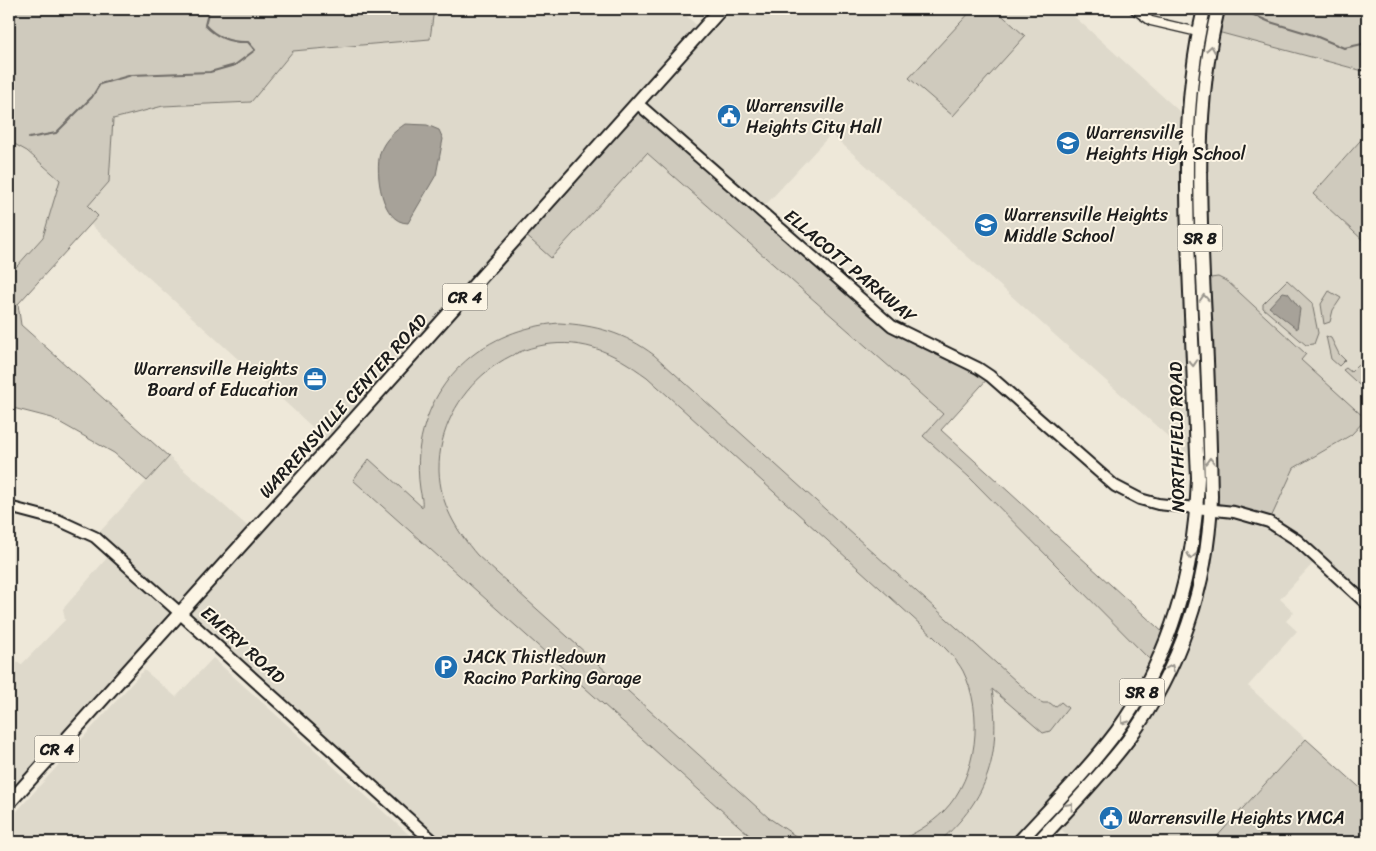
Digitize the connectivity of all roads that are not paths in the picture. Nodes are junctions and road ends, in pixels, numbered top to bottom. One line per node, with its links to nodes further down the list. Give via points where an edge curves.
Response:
1 (721, 9): 6 (main road, WARRENSVILLE CENTER ROAD / CR 4)
2 (1134, 9): 5 (street, via 1151,21)
3 (1204, 9): 5 (main road, NORTHFIELD ROAD / SR 8)
4 (1218, 9): 9 (main road, NORTHFIELD ROAD / SR 8, one-way to 4, via 1200,239 1200,136 1204,89)
5 (1198, 32): 8 (main road, NORTHFIELD ROAD / SR 8, one-way to 8, via 1187,129 1186,197)
6 (637, 103): 8 (street, ELLACOTT PARKWAY, via 892,326 990,376 1123,491 1158,504); 11 (main road, WARRENSVILLE CENTER ROAD / CR 4)
7 (9, 507): 11 (street, EMERY ROAD, via 58,520 95,537)
8 (1197, 507): 9 (street, ELLACOTT PARKWAY); 13 (main road, NORTHFIELD ROAD / SR 8, one-way to 13, via 1192,550 1180,601 1150,678 1110,740)
9 (1211, 509): 10 (street, ELLACOTT PARKWAY, via 1249,514 1287,532); 14 (main road, NORTHFIELD ROAD / SR 8, one-way to 9, via 1128,740 1164,681 1183,639 1198,590)
10 (1367, 604)
11 (180, 613): 12 (main road, WARRENSVILLE CENTER ROAD / CR 4); 15 (main road, EMERY ROAD)
12 (9, 803)
13 (1040, 819): 14 (main road); 16 (main road, NORTHFIELD ROAD / SR 8)
14 (1050, 828): 17 (main road, NORTHFIELD ROAD / SR 8)
15 (434, 842)
16 (1019, 842)
17 (1038, 842)

